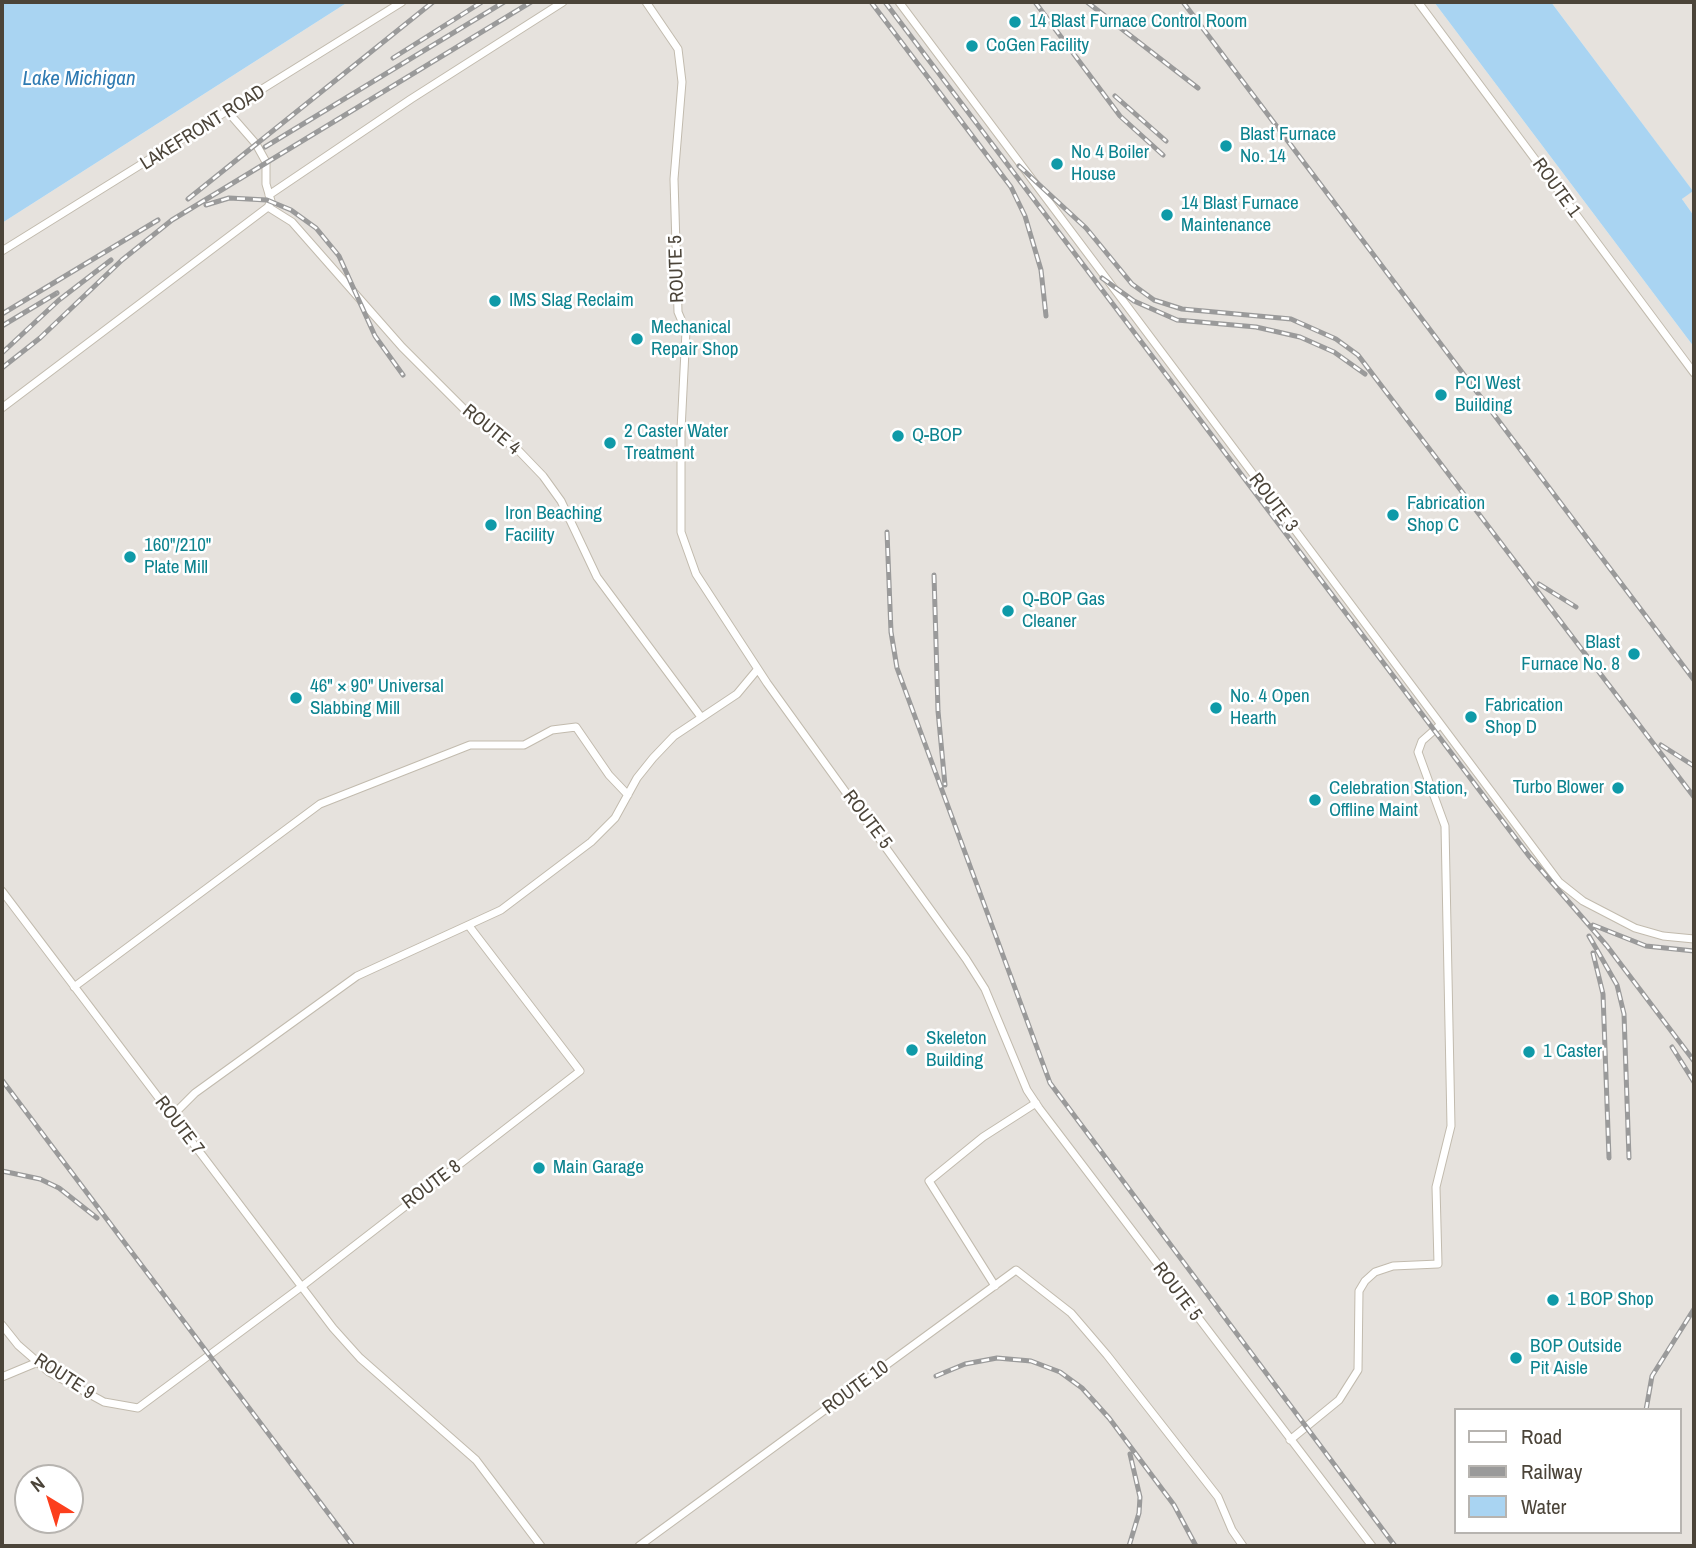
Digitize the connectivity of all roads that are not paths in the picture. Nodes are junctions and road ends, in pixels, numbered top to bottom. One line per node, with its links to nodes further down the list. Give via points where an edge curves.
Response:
1 (402, 2): 6 (street, LAKEFRONT ROAD)
2 (563, 2): 7 (street)
3 (646, 2): 12 (street, ROUTE 5, via 678,49 682,82 674,178 678,312 686,331 681,532 695,574)
4 (899, 2): 14 (street, ROUTE 3)
5 (1418, 2): 10 (street, ROUTE 1)
6 (228, 112): 7 (street, via 266,162); 9 (street, LAKEFRONT ROAD)
7 (269, 195): 8 (street)
8 (268, 207): 11 (street); 13 (street, ROUTE 4, via 292,222 402,347 473,418 518,450 543,476 561,502 597,577)
9 (2, 251)
10 (1694, 373)
11 (2, 408)
12 (757, 670): 13 (street, via 737,694); 20 (street, ROUTE 5, via 966,959 985,989)
13 (701, 717): 15 (street, via 653,758)
14 (1440, 725): 18 (street, ROUTE 3, via 1559,882 1583,901 1634,928); 28 (street, via 1422,741 1418,752 1445,826 1451,1126 1436,1187 1438,1264 1393,1266 1366,1281 1359,1291 1359,1370 1339,1400)
15 (628, 796): 17 (street, via 615,818 591,842 500,910); 19 (street, via 576,727 552,730 524,745 470,745 320,804)
16 (2, 891): 19 (street, ROUTE 7)
17 (469, 926): 21 (street, via 357,976 195,1093); 23 (street, ROUTE 8, via 580,1071)
18 (1694, 939)
19 (74, 987): 21 (street, ROUTE 7)
20 (1035, 1103): 22 (street, via 929,1181); 28 (street, ROUTE 5)
21 (172, 1116): 23 (street, ROUTE 7)
22 (995, 1286): 30 (street, ROUTE 10); 31 (street, ROUTE 10, via 1016,1270 1071,1313 1218,1497)
23 (301, 1287): 27 (street, ROUTE 8); 29 (street, ROUTE 7, via 360,1358 476,1460)
24 (2, 1325): 25 (street, ROUTE 9)
25 (37, 1362): 26 (street); 27 (street, ROUTE 9, via 104,1402)
26 (2, 1377)
27 (138, 1408)
28 (1290, 1440): 32 (street, ROUTE 5)
29 (541, 1546)
30 (639, 1546)
31 (1244, 1546)
32 (1372, 1546)

